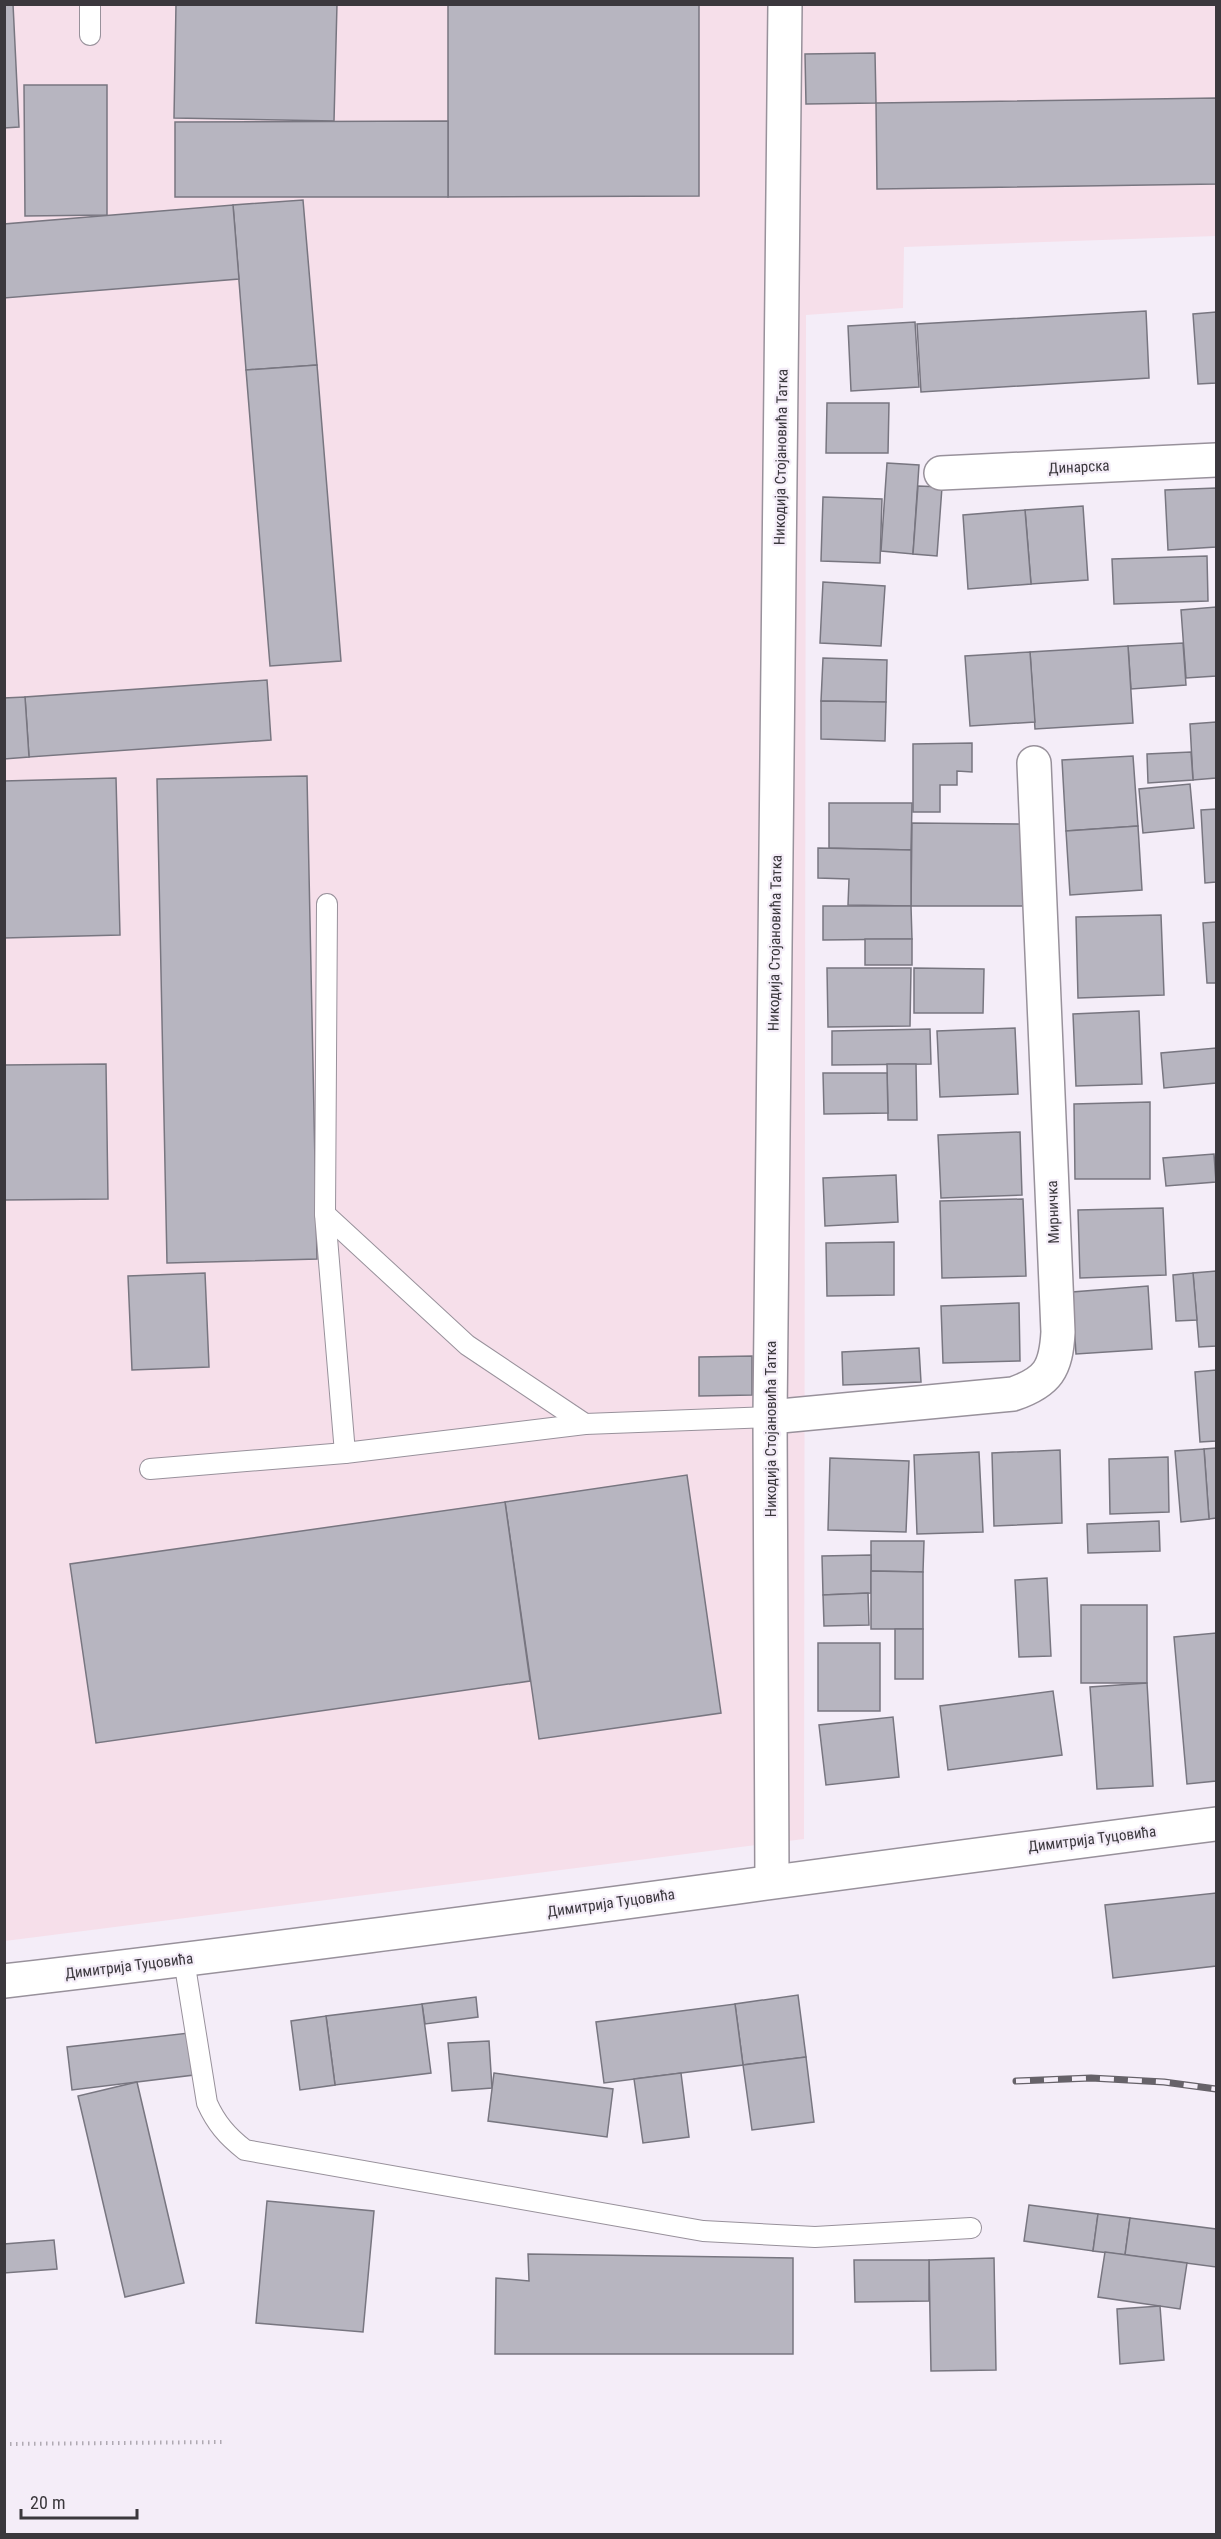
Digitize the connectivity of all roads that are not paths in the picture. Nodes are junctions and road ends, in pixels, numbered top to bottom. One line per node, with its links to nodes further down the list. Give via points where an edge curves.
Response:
1 (90, 4): 3 (lane)
2 (785, 4): 9 (street, Никодија Стојановића Татка)
3 (90, 35)
4 (1216, 460): 5 (street, Динарска)
5 (941, 473)
6 (1034, 763): 9 (street, Мирничка, via 1058,1332 1057,1353 1049,1373 1035,1386 1013,1394)
7 (327, 904): 8 (lane)
8 (325, 1214): 10 (lane, via 467,1345); 11 (lane)
9 (770, 1417): 10 (lane); 14 (street, Никодија Стојановића Татка)
10 (585, 1424): 11 (lane)
11 (345, 1453): 12 (lane)
12 (150, 1469)
13 (1216, 1824): 14 (street, Димитрија Туцовића)
14 (772, 1881): 15 (street, Димитрија Туцовића)
15 (184, 1960): 16 (street, Димитрија Туцовића); 17 (lane, via 207,2103 222,2129 245,2150 703,2231 815,2237)
16 (4, 1981)
17 (971, 2228)

